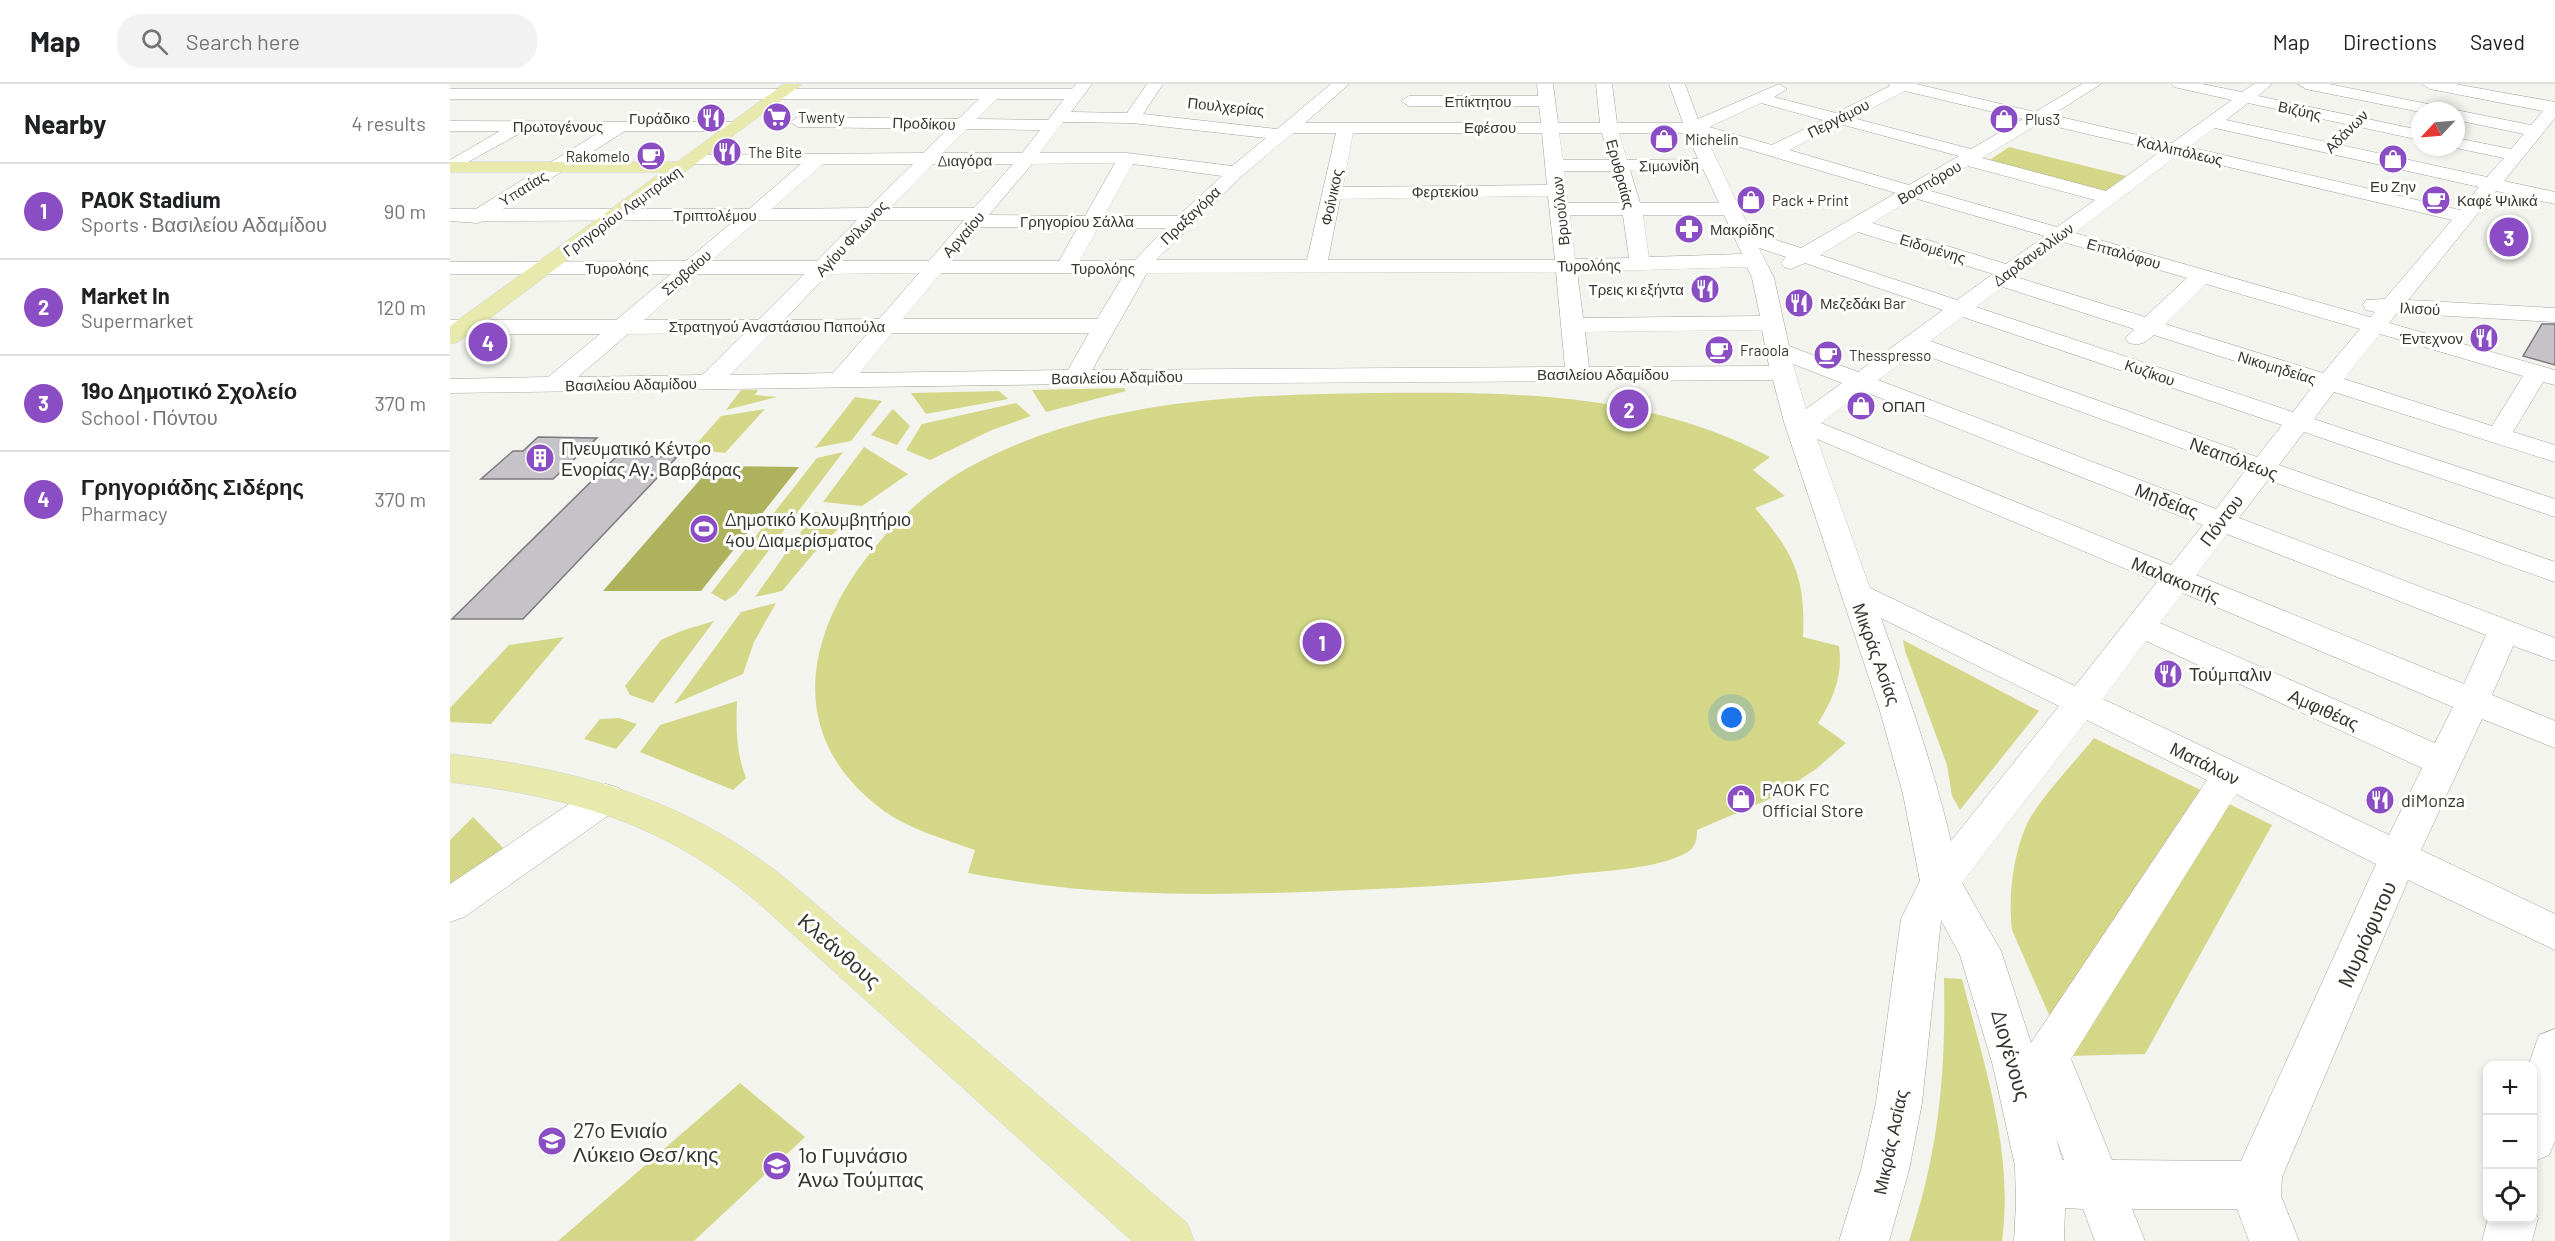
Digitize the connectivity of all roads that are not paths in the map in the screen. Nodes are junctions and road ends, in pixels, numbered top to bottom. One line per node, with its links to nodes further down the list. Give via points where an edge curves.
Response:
1 (504, 84): 24 (street)
2 (592, 84): 25 (street)
3 (1341, 84): 50 (street, Πραξαγόρα, via 1305,115)
4 (1412, 84): 34 (street)
5 (1604, 84): 56 (street, Ερυθραίας)
6 (1677, 84): 36 (street, Μικράς Ασίας)
7 (1791, 84): 30 (street)
8 (1956, 84): 29 (street)
9 (2066, 84): 17 (street)
10 (2180, 84): 31 (street, Βιζύης)
11 (2264, 84): 31 (street, Δαρδανελλίων)
12 (2306, 84): 32 (street)
13 (2394, 84): 32 (street, Αδάνων)
14 (2430, 84): 39 (street)
15 (2517, 84): 39 (street)
16 (1900, 85): 29 (street, Καλλιπόλεως); 42 (street, Περγάμου)
17 (2089, 86): 40 (street, Βοσπόρου)
18 (679, 89): 19 (street); 25 (street); 52 (street, Υπατίας)
19 (787, 89): 26 (street); 53 (main road, Γρηγορίου Λαμπράκη)
20 (1080, 89): 28 (street); 43 (street, Αργαίου)
21 (1151, 91): 33 (street, Πουλχερίας); 41 (street)
22 (1546, 92): 34 (street, Επίκτητου); 55 (street, Βρυούλων)
23 (450, 94): 24 (street)
24 (484, 94): 25 (street); 48 (street)
25 (576, 94): 51 (street)
26 (833, 94): 27 (street); 44 (street)
27 (916, 94): 28 (street); 45 (street)
28 (993, 94): 49 (street, Αγίου Φίλωνος)
29 (1938, 94): 40 (street, Καλλιπόλεως)
30 (1759, 98): 37 (street); 42 (street)
31 (2245, 98): 46 (street, Δαρδανελλίων); 47 (street, Βιζύης)
32 (2379, 99): 35 (street); 47 (street, Αδάνων)
33 (1169, 100)
34 (1409, 101): 54 (street)
35 (2411, 106)
36 (1687, 108): 37 (street); 60 (street, Μικράς Ασίας)
37 (1724, 114): 60 (street)
38 (2465, 115): 39 (street)
39 (2550, 115): 67 (street, Πόντου)
40 (2040, 117): 64 (street, Καλλιπόλεως); 68 (street, Βοσπόρου)
41 (1132, 118): 43 (street, Προδίκου); 50 (street, Προδίκου)
42 (1837, 119): 58 (street); 66 (street, Περγάμου)
43 (1054, 121): 49 (street, Προδίκου); 70 (street, Αργαίου)
44 (798, 122): 45 (street, Προδίκου); 71 (street)
45 (886, 122): 49 (street, Προδίκου); 73 (street)
46 (2212, 122): 63 (street); 64 (street, Δαρδανελλίων)
47 (2356, 122): 59 (street, Βιζύης); 63 (street, Αδάνων)
48 (451, 123): 51 (street, Πρωτογένους)
49 (962, 124): 74 (street, Αγίου Φίλωνος)
50 (1283, 125): 57 (street, Εφέσου); 82 (street, Πραξαγόρα)
51 (522, 126): 52 (street, Πρωτογένους); 80 (street)
52 (620, 126): 53 (street, Πρωτογένους); 81 (street, Υπατίας)
53 (738, 126): 76 (main road, Γρηγορίου Λαμπράκη)
54 (1405, 127): 55 (street, Εφέσου); 57 (street, Εφέσου)
55 (1550, 127): 56 (street, Εφέσου); 79 (street, Βρυούλων)
56 (1609, 127): 60 (street, Εφέσου); 78 (street, Ερυθραίας)
57 (1346, 128): 86 (street, Φοίνικος)
58 (1872, 128): 61 (street); 68 (street)
59 (2411, 133)
60 (1697, 136): 66 (street, Επταλόφου, via 1729,138); 77 (street, Μικράς Ασίας)
61 (1851, 139)
62 (2465, 145): 67 (street)
63 (2329, 148): 83 (street, Αδάνων); 84 (street)
64 (2176, 149): 83 (street, Καλλιπόλεως); 87 (street, Δαρδανελλίων)
65 (1830, 150): 75 (street)
66 (1774, 151): 75 (street, Επταλόφου)
67 (2515, 155): 84 (street, Πόντου)
68 (1971, 157): 85 (street, Βοσπόρου); 87 (street)
69 (1126, 158): 70 (street, Διαγόρα); 82 (street, Διαγόρα); 99 (street)
70 (1026, 159): 74 (street, Διαγόρα); 98 (street, Αργαίου)
71 (750, 160): 72 (street, Διαγόρα); 76 (street, Διαγόρα)
72 (817, 160): 73 (street, Διαγόρα); 96 (street, Στοβαίου)
73 (844, 160): 74 (street, Διαγόρα)
74 (925, 160): 92 (street, Αγίου Φίλωνος)
75 (1809, 161): 85 (street, Επταλόφου)
76 (688, 163): 81 (main road, Διαγόρα); 95 (main road, Γρηγορίου Λαμπράκη)
77 (1711, 164): 78 (street, Σιμωνίδη); 91 (street, Μικράς Ασίας)
78 (1619, 165): 79 (street, Σιμωνίδη); 90 (street, Ερυθραίας)
79 (1555, 166): 89 (street, Βρυούλων)
80 (450, 167): 81 (main road, Διαγόρα)
81 (555, 167): 94 (street, Υπατίας)
82 (1236, 172): 100 (street, Πραξαγόρα)
83 (2299, 178): 97 (street, Καλλιπόλεως)
84 (2491, 184): 88 (street); 97 (street, Πόντου)
85 (1912, 192): 101 (street, Βοσπόρου); 103 (street, Επταλόφου)
86 (1332, 193): 89 (street, Φερτεκίου); 109 (street, Φοίνικος)
87 (2110, 198): 103 (street, Δαρδανελλίων)
88 (2555, 198)
89 (1559, 199): 90 (street, Φερτεκίου); 107 (street, Βρυούλων)
90 (1632, 209): 91 (street, Φερτεκίου); 106 (street, Ερυθραίας)
91 (1731, 209): 104 (street, Μικράς Ασίας)
92 (873, 214): 96 (street, Τριπτολέμου); 98 (street, Τριπτολέμου); 113 (street, Αγίου Φίλωνος)
93 (450, 215): 94 (street, Τριπτολέμου)
94 (479, 215): 95 (street, Τριπτολέμου); 102 (street, Υπατίας)
95 (618, 215): 96 (street, Τριπτολέμου); 111 (main road, Γρηγορίου Λαμπράκη)
96 (753, 215): 112 (street, Στοβαίου)
97 (2464, 217): 119 (street, Πόντου)
98 (976, 218): 99 (street, Γρηγορίου Σάλλα); 115 (street, Αργαίου)
99 (1092, 221): 100 (street, Γρηγορίου Σάλλα); 114 (street)
100 (1182, 222): 108 (street, Πραξαγόρα)
101 (1857, 225): 105 (street, Βοσπόρου); 117 (street, Ειδομένης)
102 (450, 234)
103 (2060, 235): 117 (street, Δαρδανελλίων); 118 (street, Επταλόφου)
104 (1744, 236): 105 (street, Κυζίκου); 116 (street, Μικράς Ασίας)
105 (1804, 256): 116 (street, Βοσπόρου); 120 (street, Κυζίκου)
106 (1640, 264): 107 (street, Τυρολόης); 116 (street, Τυρολόης)
107 (1566, 266): 109 (street, Τυρολόης); 122 (street, Βρυούλων)
108 (1140, 267): 109 (street, Τυρολόης); 114 (street, Τυρολόης); 125 (street, Πραξαγόρα)
109 (1316, 267)
110 (450, 268): 111 (street, Τυρολόης)
111 (544, 268): 112 (street, Τυρολόης); 128 (main road, Γρηγορίου Λαμπράκη)
112 (691, 268): 113 (street, Τυρολόης); 123 (street, Στοβαίου)
113 (822, 268): 115 (street, Τυρολόης); 124 (street, Αγίου Φίλωνος)
114 (1065, 268): 115 (street, Τυρολόης)
115 (933, 269): 127 (street, Αργαίου)
116 (1760, 270): 130 (street, Μικράς Ασίας)
117 (2005, 276): 120 (street, Δαρδανελλίων); 126 (street, Νικομηδείας)
118 (2202, 276): 119 (street, Επταλόφου, via 2285,300); 126 (street)
119 (2389, 307): 121 (street, Ιλισού); 133 (street, Επταλόφου); 137 (street, Πόντου)
120 (1960, 308): 129 (street, Δαρδανελλίων); 131 (street, Κυζίκου)
121 (2555, 315)
122 (1572, 325): 130 (street); 132 (street, Βρυούλων)
123 (623, 326): 124 (street, Στρατηγού Αναστάσιου Παπούλα); 128 (street, Στρατηγού Αναστάσιου Παπούλα); 139 (street, Στοβαίου)
124 (766, 326): 127 (street, Στρατηγού Αναστάσιου Παπούλα); 138 (street, Αγίου Φίλωνος)
125 (1103, 326): 127 (street, Στρατηγού Αναστάσιου Παπούλα); 134 (street, Πραξαγόρα)
126 (2150, 326): 131 (street); 137 (street, Νικομηδείας)
127 (884, 327): 135 (street, Αργαίου)
128 (454, 330)
129 (1913, 343): 136 (street, Δαρδανελλίων); 147 (street, Νεαπόλεως)
130 (1778, 349): 132 (street, Βασιλείου Αδαμίδου); 136 (street, Μηδείας); 142 (street, Μικράς Ασίας)
131 (2114, 360): 141 (street, Κυζίκου)
132 (1578, 374): 134 (street, Βασιλείου Αδαμίδου)
133 (2546, 375): 144 (street)
134 (1076, 377): 135 (street, Βασιλείου Αδαμίδου)
135 (839, 382): 138 (street, Βασιλείου Αδαμίδου)
136 (1861, 382): 142 (street, Δαρδανελλίων); 149 (street, Μηδείας)
137 (2328, 382): 141 (street, Πόντου); 143 (street, Νικομηδείας)
138 (708, 383): 139 (street, Βασιλείου Αδαμίδου)
139 (554, 385): 140 (street, Βασιλείου Αδαμίδου)
140 (450, 386)
141 (2298, 422): 146 (street, Κυζίκου); 147 (street, Πόντου)
142 (1800, 423): 151 (street, Μαλακοπής); 152 (street, Μικράς Ασίας)
143 (2460, 424): 144 (street, Νικομηδείας); 146 (street)
144 (2498, 436): 145 (street, Νικομηδείας)
145 (2555, 454)
146 (2434, 467): 148 (street, Κυζίκου)
147 (2260, 468): 149 (street, Πόντου); 150 (street, Νεαπόλεως)
148 (2555, 508)
149 (2220, 520): 151 (street, Πόντου); 154 (street, Μηδείας)
150 (2555, 573)
151 (2177, 579): 153 (street, Πόντου); 156 (street, Μαλακοπής)
152 (1855, 593): 157 (street, Ματάλων); 164 (street, Μικράς Ασίας, via 1911,757)
153 (2140, 626): 157 (street, Πόντου); 159 (street, Αμφιθέας)
154 (2504, 630): 155 (street, Μηδείας); 156 (street, Μυριόφυτου)
155 (2555, 650)
156 (2473, 701): 158 (street, Μαλακοπής); 159 (street, Μυριόφυτου)
157 (2080, 702): 161 (street, Ματάλων); 164 (street, Πόντου)
158 (2555, 735)
159 (2444, 762): 163 (street, Μυριόφυτου)
160 (450, 768): 162 (main road, Κλεάνθους, via 535,780)
161 (2229, 775): 163 (street, Ματάλων); 170 (street, via 2048,1056)
162 (606, 798): 165 (street); 173 (main road, Κλεάνθους, via 705,841 752,874)
163 (2400, 858): 166 (street, Ματάλων); 171 (street, Μυριόφυτου)
164 (1940, 881): 169 (street, Διογένους, via 1967,926 1986,970 2024,1096); 174 (street, Μικράς Ασίας, via 1921,919 1899,1102 1885,1170)
165 (450, 905)
166 (2555, 933)
167 (2555, 1050): 168 (street)
168 (2537, 1120)
169 (2040, 1184): 170 (street); 175 (street, Διογένους)
170 (2098, 1185): 171 (street); 176 (street)
171 (2256, 1185): 177 (street, via 2260,1208)
172 (2512, 1223): 178 (street)
173 (1169, 1241)
174 (1864, 1241)
175 (2039, 1241)
176 (2120, 1241)
177 (2274, 1241)
178 (2507, 1241)

